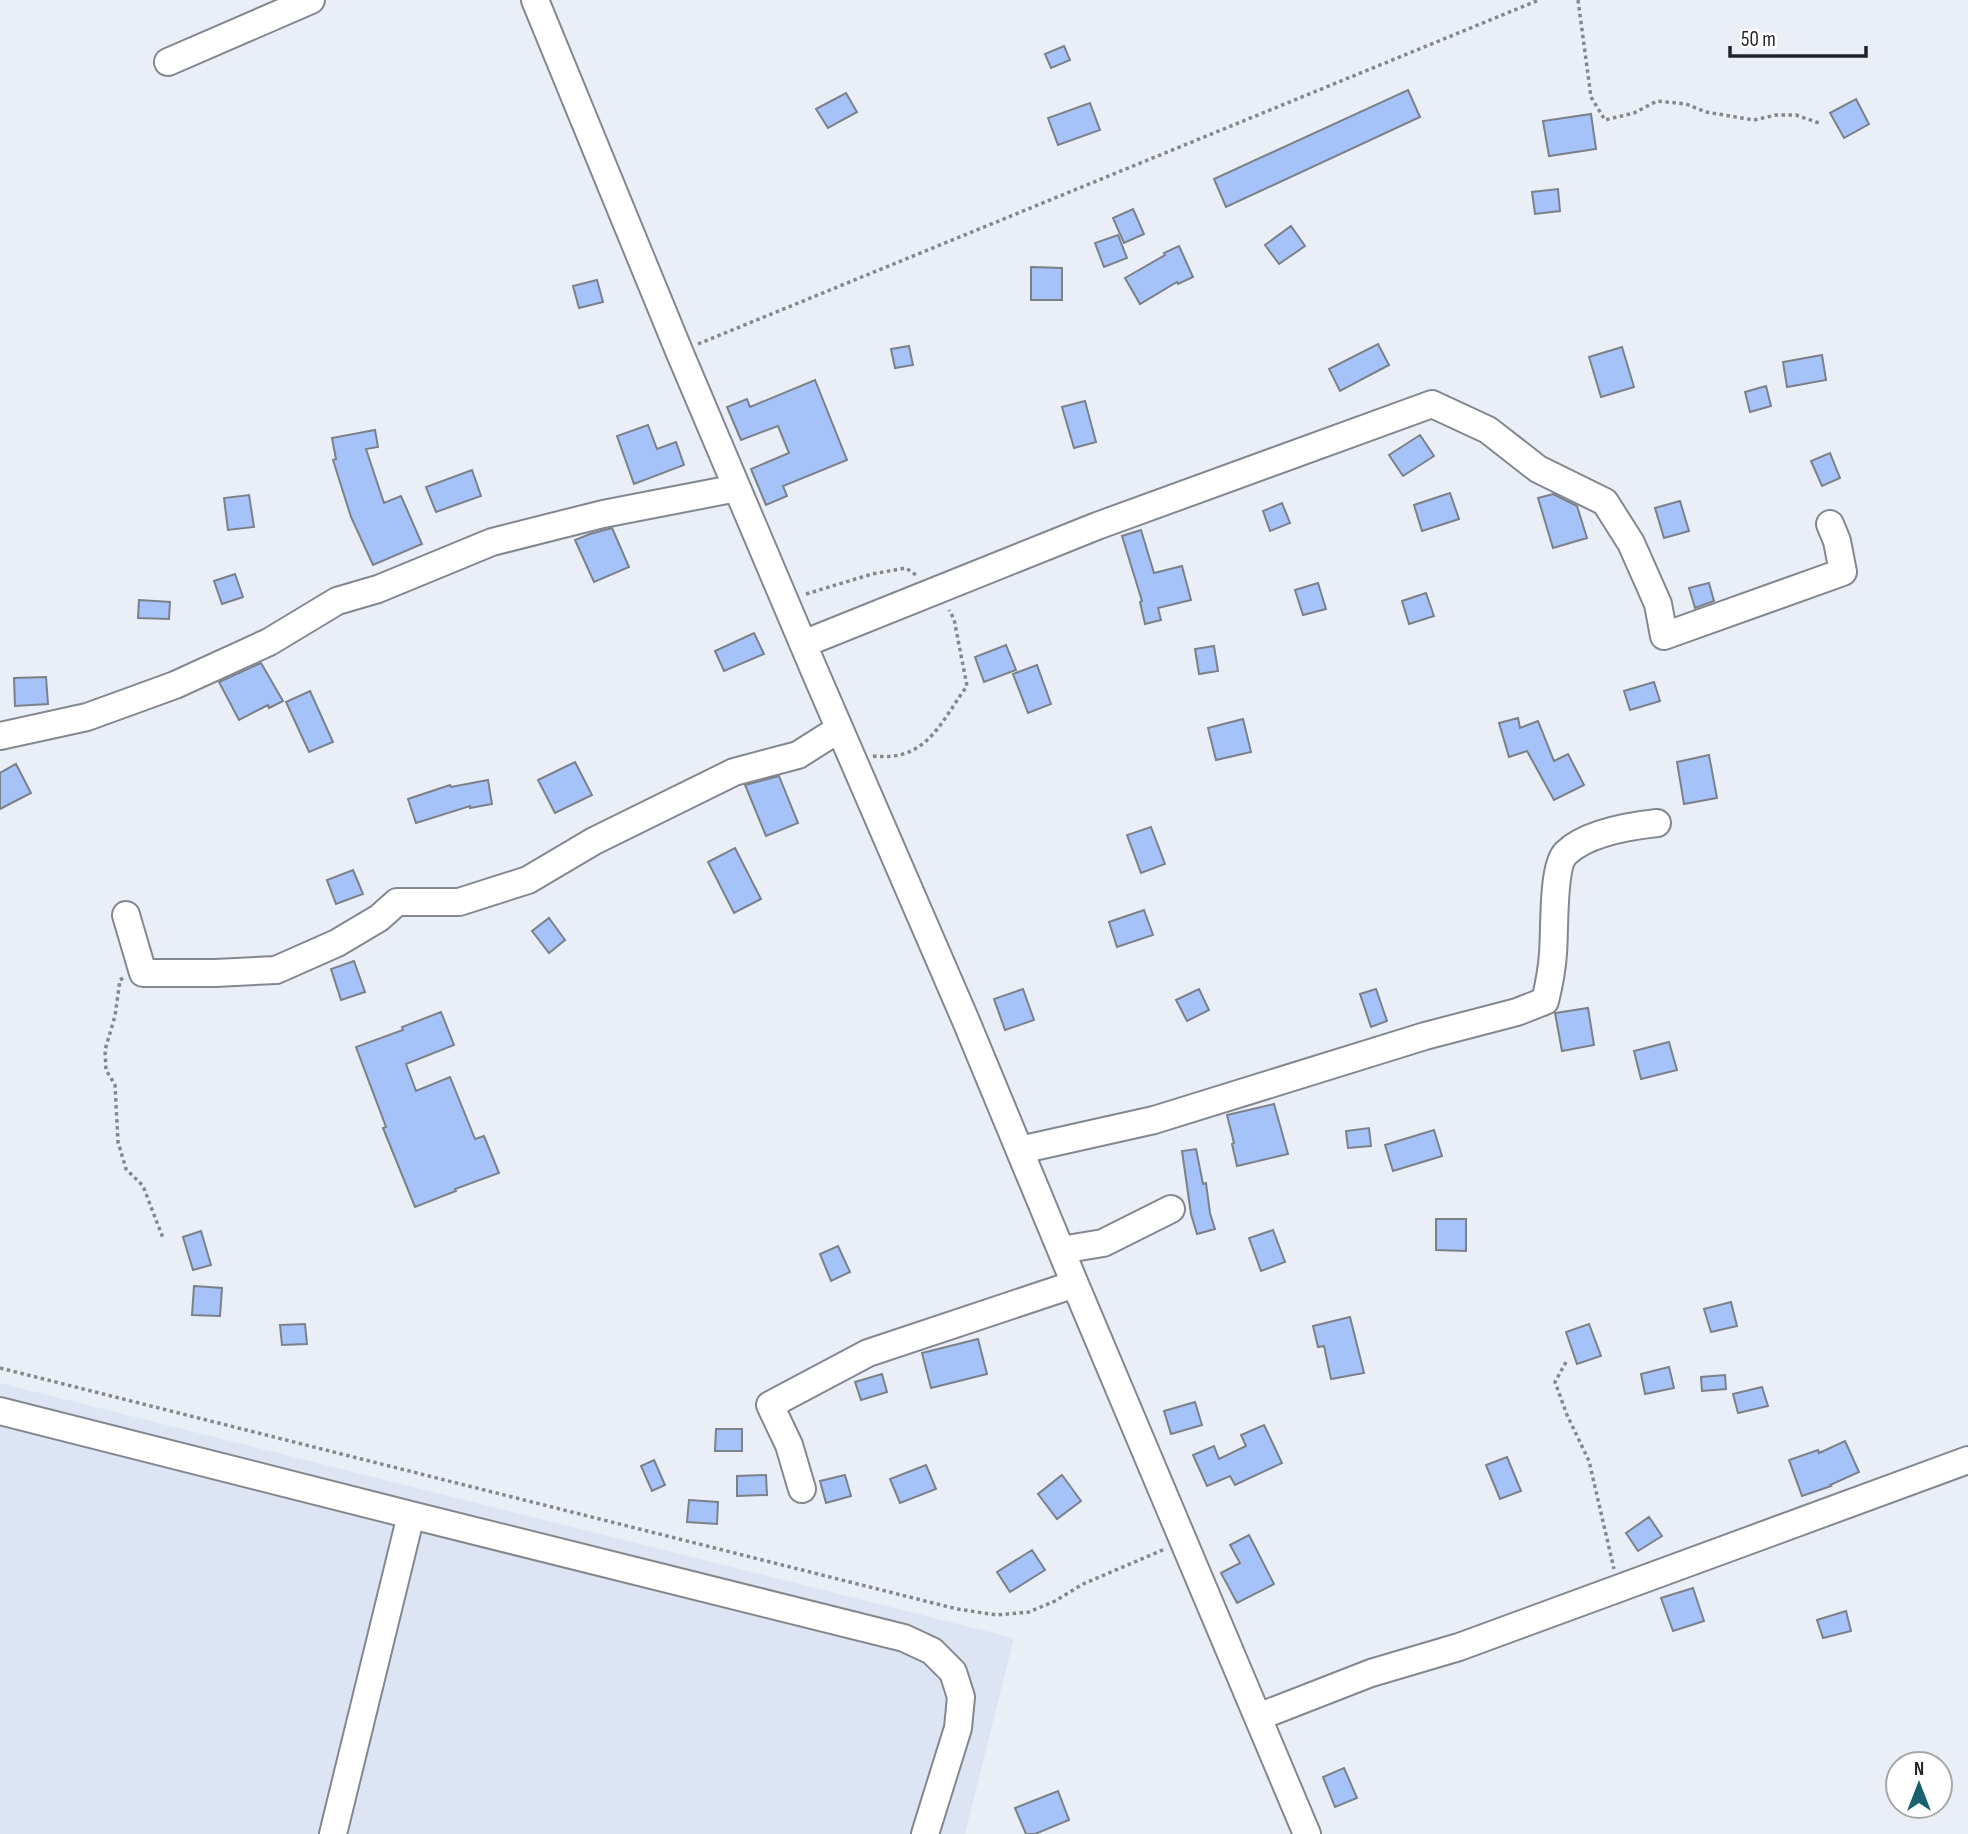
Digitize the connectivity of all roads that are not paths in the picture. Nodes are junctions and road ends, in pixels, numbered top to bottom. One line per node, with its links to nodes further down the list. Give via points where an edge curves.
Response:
1 (311, 0): 3 (street)
2 (535, 0): 4 (street)
3 (168, 62)
4 (737, 488): 6 (street); 8 (street, via 492,542 337,601 270,642 175,685 87,717)
5 (1830, 524): 6 (street, via 1843,572 1664,636 1658,604 1631,543 1605,502 1538,469 1488,429 1432,404 1097,526)
6 (803, 644): 7 (street)
7 (839, 729): 10 (street, via 798,755 734,772 594,841 528,880 458,902 397,902 337,943 276,970 143,973); 11 (street)
8 (0, 736)
9 (1657, 824): 11 (street, via 1600,835 1564,854 1558,871 1545,1001 1154,1120)
10 (126, 915)
11 (1020, 1150): 13 (street)
12 (1171, 1209): 13 (street, via 1103,1243)
13 (1061, 1250): 14 (street)
14 (1075, 1284): 17 (street, via 868,1353 770,1405 789,1445); 19 (street)
15 (0, 1411): 18 (street)
16 (1968, 1460): 19 (street)
17 (802, 1489)
18 (411, 1515): 20 (street); 21 (street, via 904,1638 932,1651 953,1672 961,1697 958,1728)
19 (1258, 1717): 22 (street)
20 (333, 1834)
21 (925, 1834)
22 (1307, 1834)

